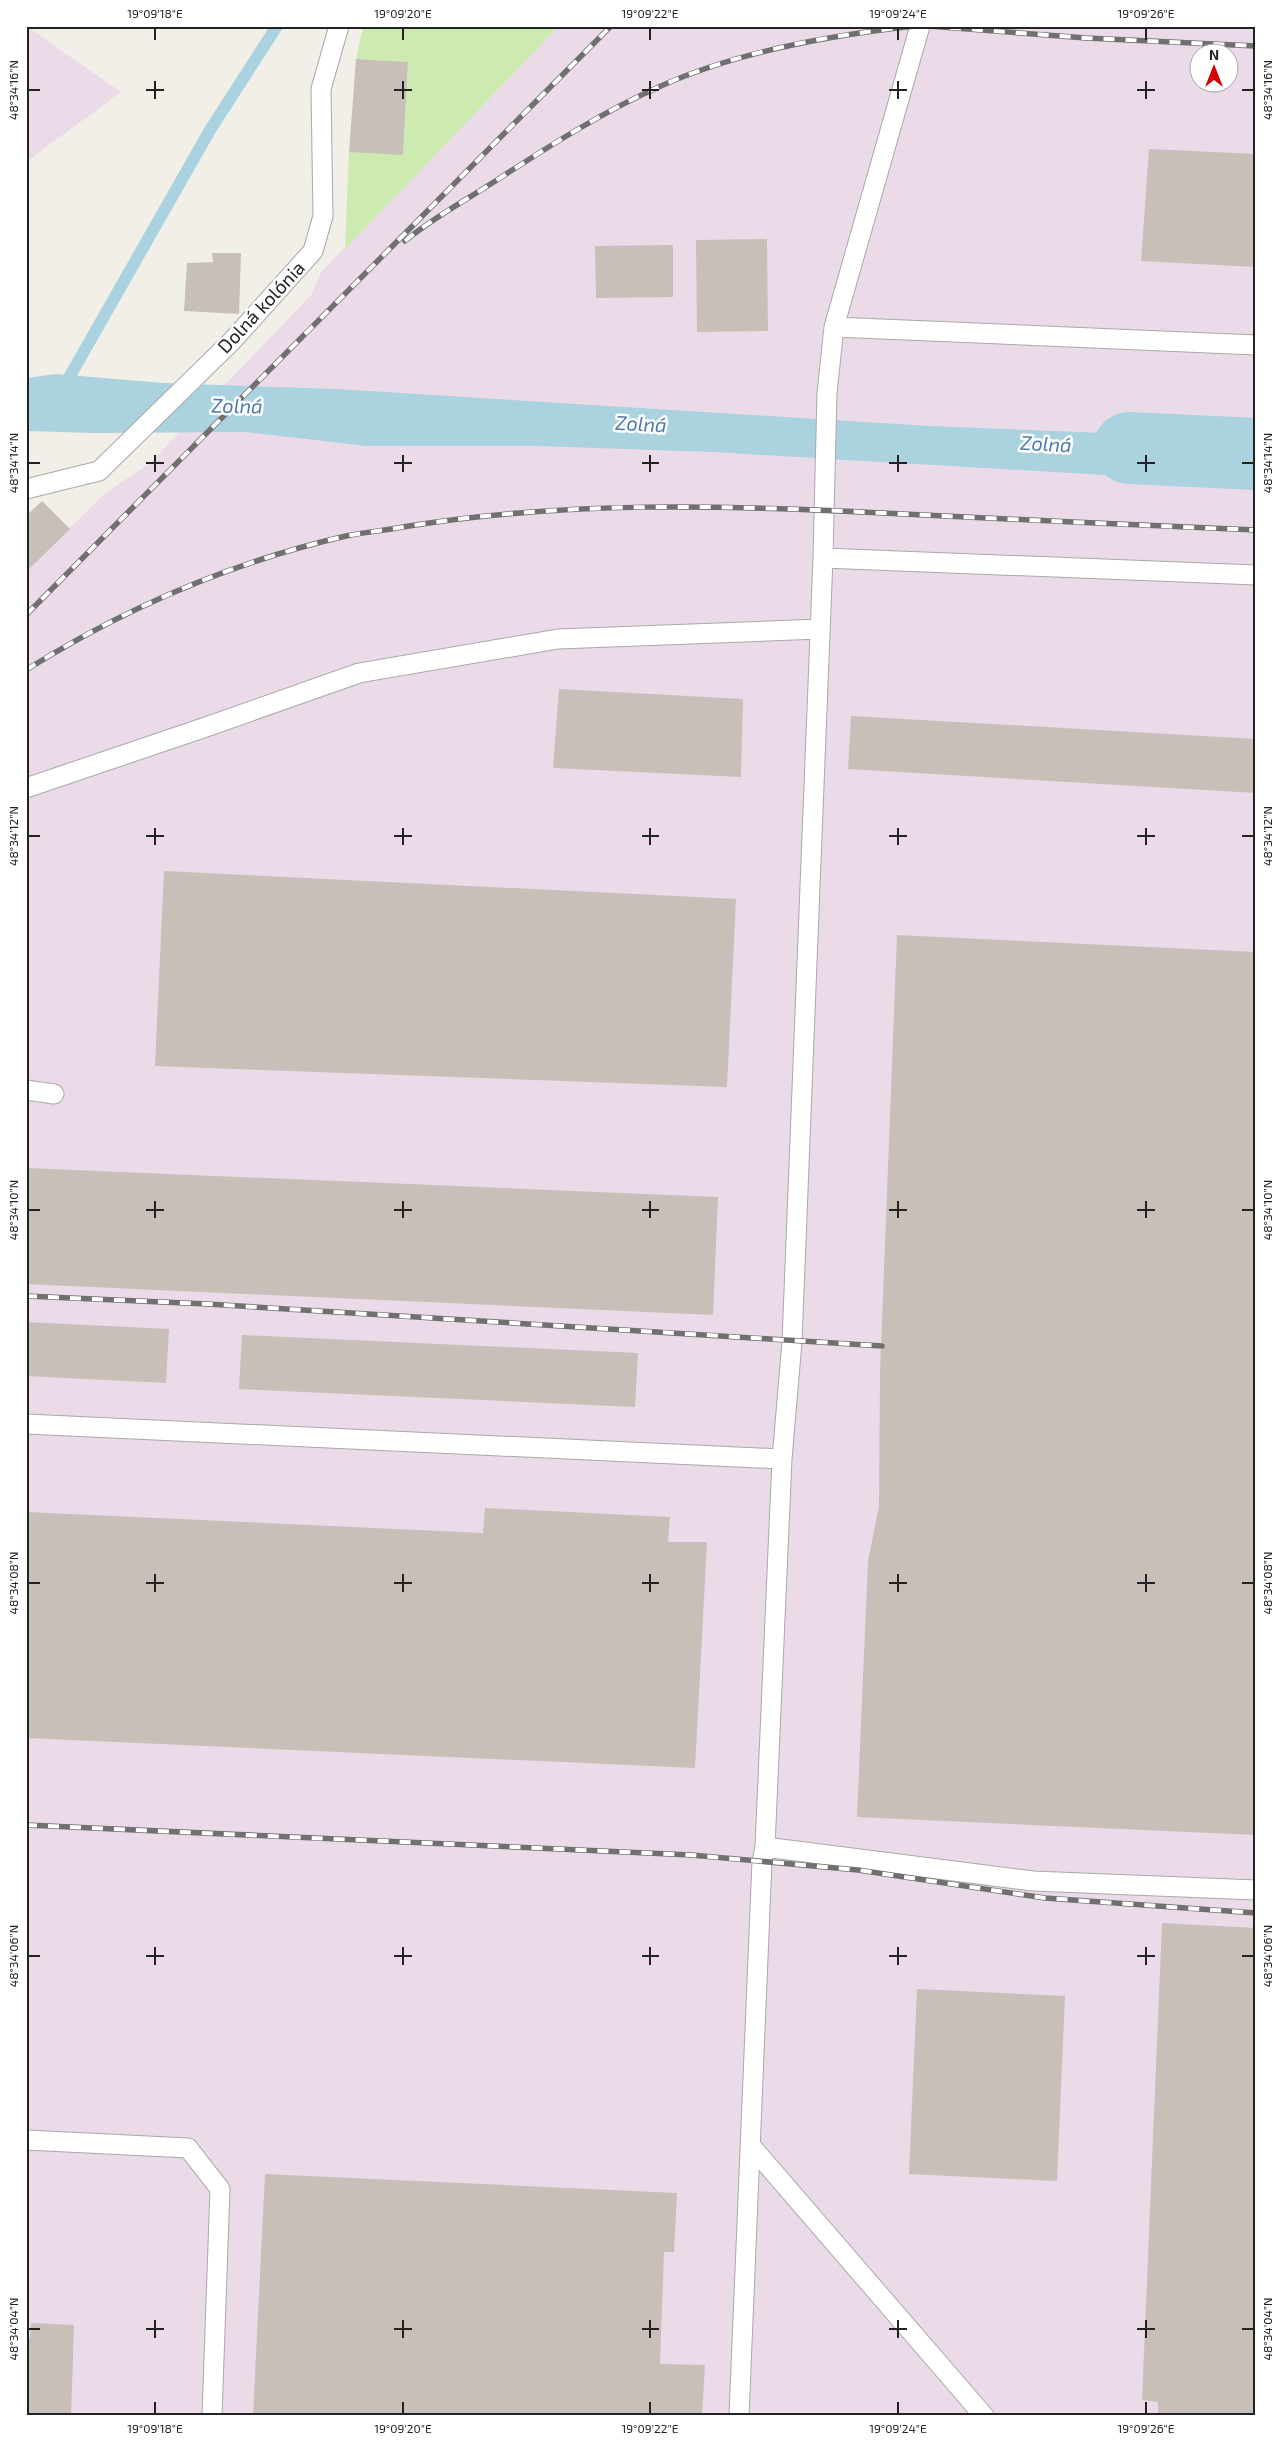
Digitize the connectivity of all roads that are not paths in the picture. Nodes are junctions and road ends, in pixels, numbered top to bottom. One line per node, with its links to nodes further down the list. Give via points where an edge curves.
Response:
1 (339, 26): 5 (lane, Dolná kolónia, via 322,89 323,216 313,251 232,341 98,471)
2 (920, 26): 3 (lane)
3 (834, 327): 4 (lane); 6 (lane, via 826,393)
4 (1256, 345)
5 (26, 489)
6 (822, 558): 7 (lane); 8 (lane)
7 (1256, 576)
8 (820, 629): 9 (lane, via 558,639 359,672); 13 (lane, via 792,1342)
9 (26, 788)
10 (26, 1090): 11 (lane)
11 (54, 1094)
12 (26, 1424): 13 (lane)
13 (782, 1459): 14 (lane)
14 (765, 1847): 15 (lane, via 1033,1881); 17 (lane)
15 (1256, 1890)
16 (26, 2140): 18 (lane, via 188,2148 220,2189)
17 (751, 2146): 19 (lane); 20 (lane)
18 (212, 2416)
19 (739, 2416)
20 (984, 2416)

